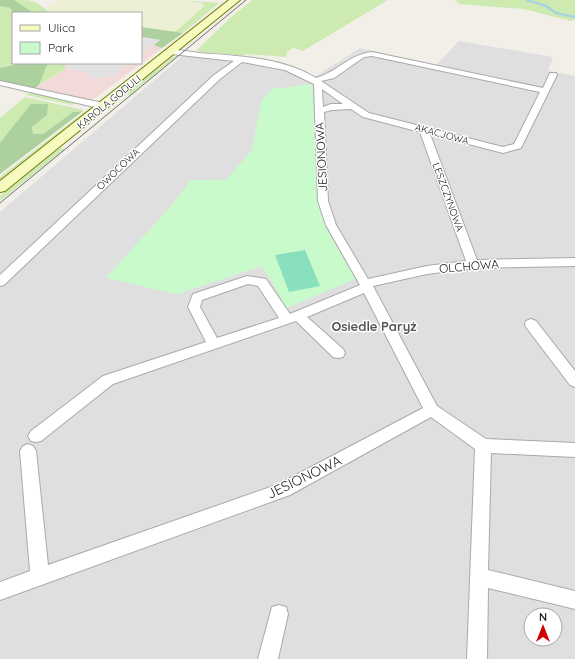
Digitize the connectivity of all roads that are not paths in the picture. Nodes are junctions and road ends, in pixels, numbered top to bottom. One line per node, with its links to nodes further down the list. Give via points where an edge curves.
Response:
1 (235, 0): 2 (main road, KAROLA GODULI)
2 (171, 52): 3 (street, AKACJOWA); 8 (main road, KAROLA GODULI)
3 (239, 60): 5 (street, AKACJOWA, via 290,69); 15 (street, OWOCOWA, via 137,151)
4 (553, 75): 7 (street, AKACJOWA)
5 (316, 82): 7 (street, via 331,76 362,55 374,54); 9 (street, AKACJOWA); 10 (street, JESIONOWA)
6 (0, 83): 8 (street)
7 (545, 91): 11 (street, AKACJOWA, via 518,146 513,148 503,150)
8 (103, 106): 12 (main road, KAROLA GODULI)
9 (350, 107): 10 (street, JESIONOWA, via 331,107); 11 (street, AKACJOWA, via 366,115)
10 (318, 111): 16 (street, JESIONOWA, via 323,201 328,219)
11 (424, 130): 14 (street, LESZCZYNOWA)
12 (0, 188)
13 (575, 262): 14 (street, OLCHOWA)
14 (473, 264): 16 (street, OLCHOWA, via 427,270)
15 (0, 282)
16 (366, 286): 17 (street); 22 (street, JESIONOWA)
17 (292, 318): 19 (street); 19 (street, via 262,282 247,280 197,297 194,307); 20 (street)
18 (530, 324): 21 (street)
19 (214, 344): 23 (street, via 108,380)
20 (338, 353)
21 (575, 381)
22 (432, 410): 24 (street); 28 (street, JESIONOWA, via 284,490)
23 (36, 436)
24 (483, 446): 25 (street); 27 (street)
25 (575, 450)
26 (28, 451): 28 (street)
27 (478, 577): 30 (street); 33 (street)
28 (40, 578): 29 (street, JESIONOWA)
29 (0, 591)
30 (575, 600)
31 (279, 614): 32 (street)
32 (268, 659)
33 (477, 659)

